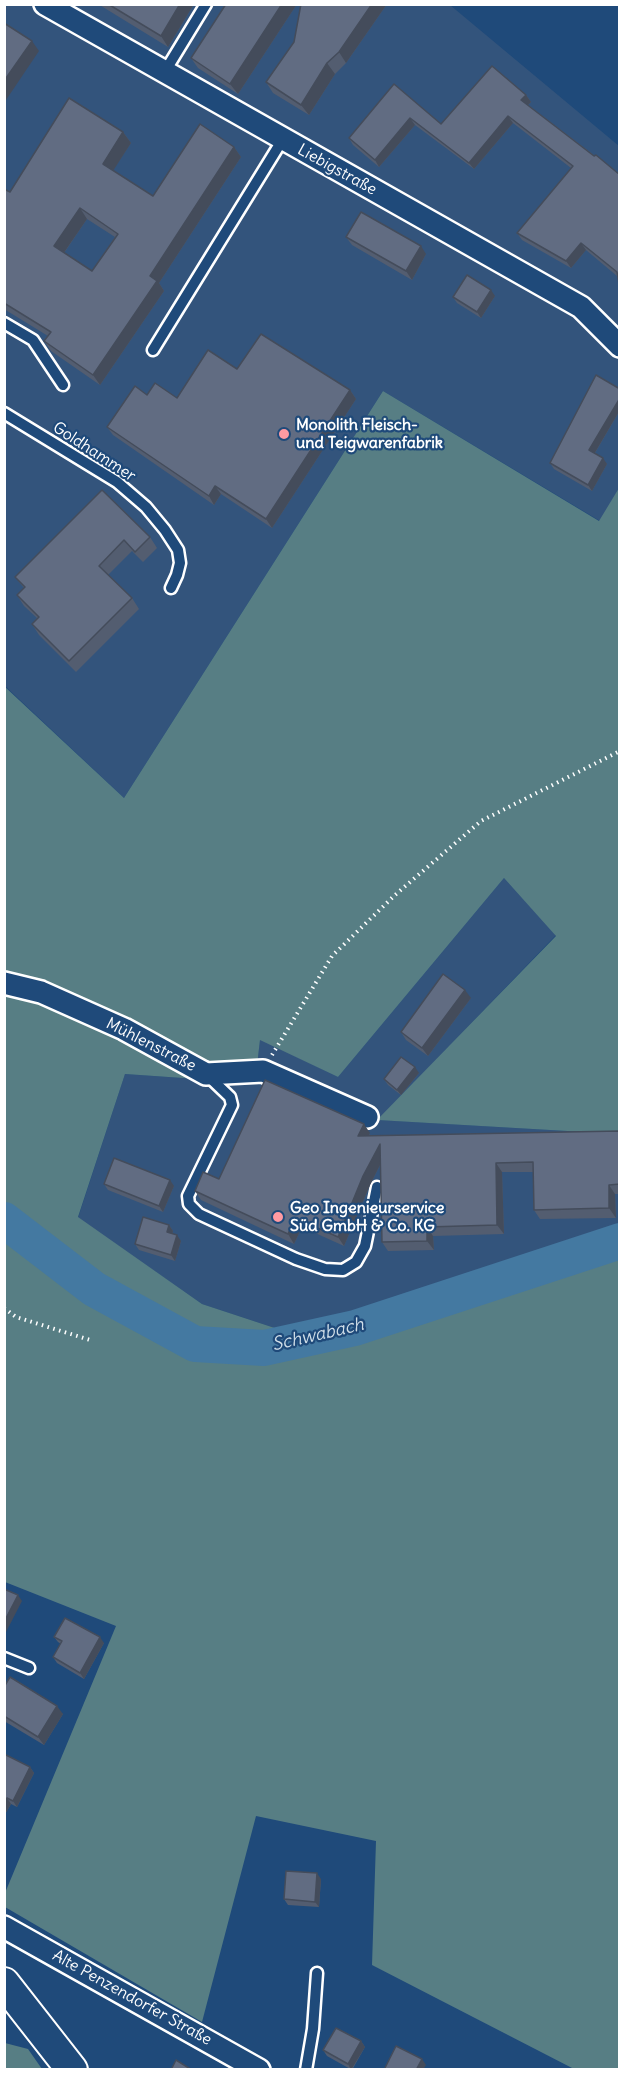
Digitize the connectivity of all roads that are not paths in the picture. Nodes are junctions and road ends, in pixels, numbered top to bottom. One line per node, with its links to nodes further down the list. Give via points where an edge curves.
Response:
1 (45, 4): 3 (street, Liebigstraße)
2 (206, 4): 3 (lane)
3 (164, 73): 4 (street, Liebigstraße)
4 (283, 139): 6 (street, Liebigstraße, via 581,306); 7 (lane)
5 (4, 323): 8 (lane, via 33,340)
6 (620, 346)
7 (153, 350)
8 (63, 385)
9 (4, 413): 10 (lane, Goldhammer, via 109,477 146,507 178,550 180,563)
10 (171, 588)
11 (4, 983): 12 (street, Mühlenstraße, via 41,992 124,1029)
12 (206, 1074): 13 (street, Mühlenstraße, via 262,1071); 14 (lane, via 230,1097 232,1105 188,1196 189,1204 199,1214 296,1259 325,1269 343,1270 356,1262 365,1246)
13 (367, 1117)
14 (377, 1187)
15 (4, 1658): 16 (lane)
16 (29, 1668)
17 (4, 1927): 21 (street, Alte Penzendorfer Straße)
18 (317, 1973): 22 (lane)
19 (4, 1983): 20 (main road)
20 (72, 2070)
21 (259, 2070)
22 (306, 2070)

